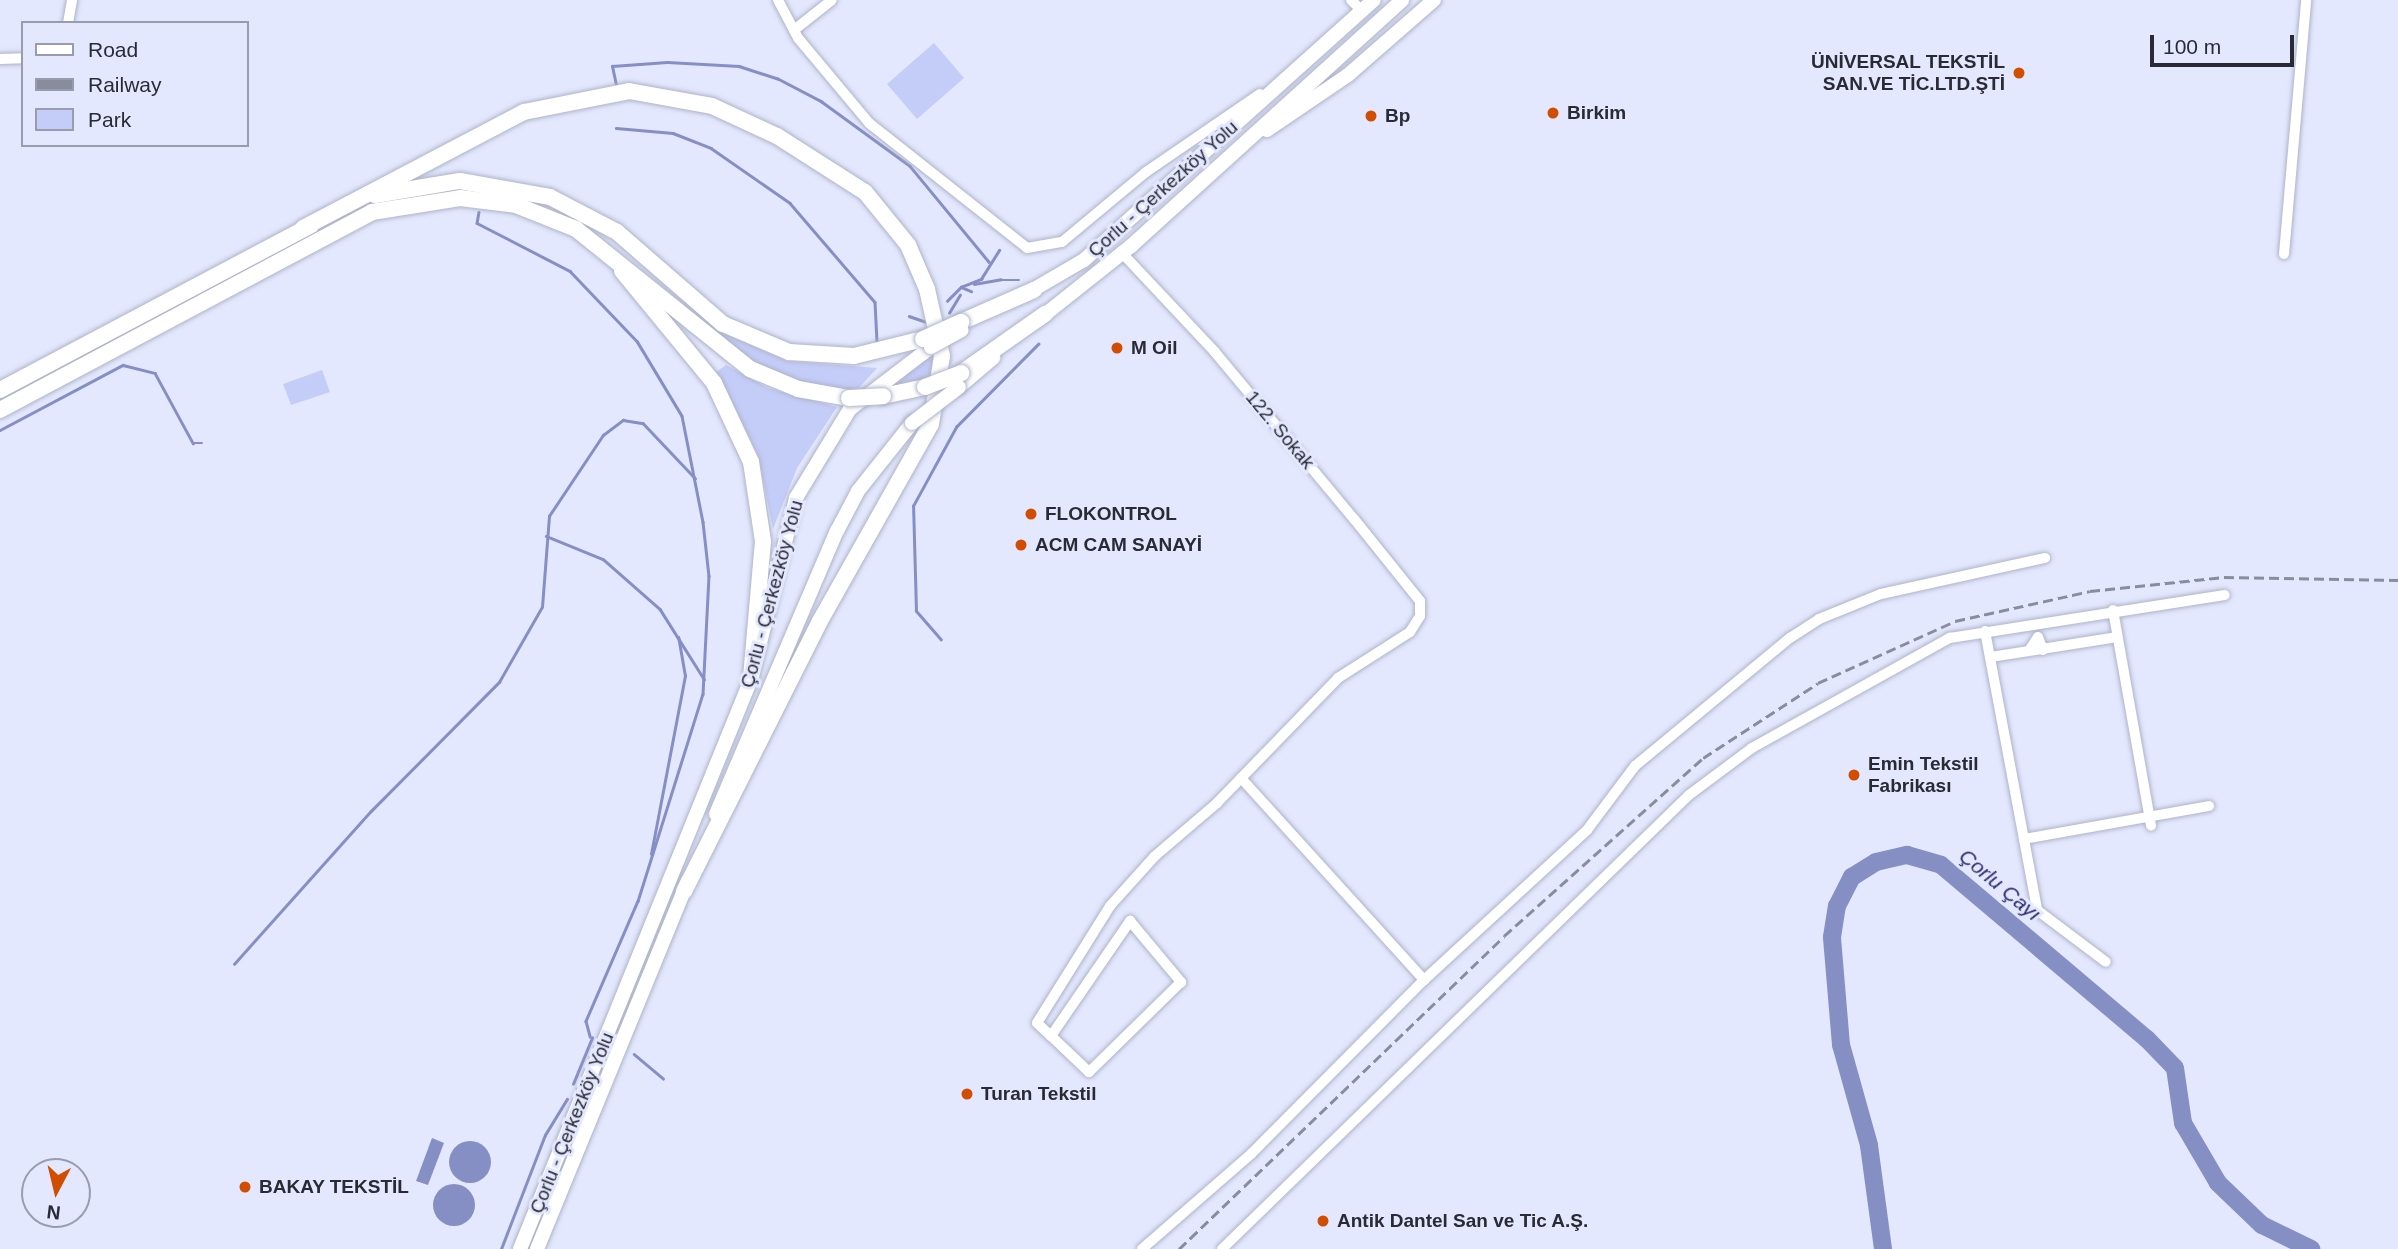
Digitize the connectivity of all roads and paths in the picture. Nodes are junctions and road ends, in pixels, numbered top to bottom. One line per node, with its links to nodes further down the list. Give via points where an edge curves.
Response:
1 (72, 0): 10 (street)
2 (778, 0): 12 (street)
3 (832, 0): 12 (street)
4 (1351, 0): 9 (street)
5 (1374, 0): 9 (main road, Çorlu - Çerkezköy Yolu)
6 (1402, 0): 11 (main road, Çorlu - Çerkezköy Yolu)
7 (1434, 0): 13 (main road)
8 (2306, 0): 21 (street)
9 (1362, 11): 11 (main road); 16 (main road, Çorlu - Çerkezköy Yolu)
10 (68, 21)
11 (1375, 25): 13 (main road); 17 (main road, Çorlu - Çerkezköy Yolu)
12 (794, 30): 16 (street, via 869,123 1027,248 1062,242 1146,172)
13 (1390, 39): 17 (main road, via 1312,102)
14 (21, 58): 15 (street)
15 (0, 59)
16 (1299, 66): 22 (main road, Çorlu - Çerkezköy Yolu, via 1084,260)
17 (1236, 149): 20 (main road, Çorlu - Çerkezköy Yolu)
18 (544, 213): 25 (highway, via 460,198 390,206); 27 (highway, bridge, via 598,241 750,369 798,389 849,398); 36 (highway, via 610,259 635,285 715,383 744,440 758,487 763,541)
19 (303, 228): 23 (highway); 26 (highway, via 407,186 460,181 508,186 594,217 699,306 757,342 821,357); 41 (highway, via 524,112 629,91 712,106 777,136 865,192 908,245 927,289 942,356 931,424 819,623)
20 (1122, 253): 24 (main road, Çorlu - Çerkezköy Yolu); 37 (street, 122. Sokak, via 1215,352 1420,601 1420,616 1410,632 1338,678)
21 (2284, 254)
22 (1034, 290): 26 (highway, bridge)
23 (163, 303): 25 (highway); 28 (highway)
24 (1045, 314): 27 (highway)
25 (171, 319): 29 (highway)
26 (927, 343): 36 (main road, Çorlu - Çerkezköy Yolu, via 870,389 811,467 785,532)
27 (960, 380): 41 (main road, Çorlu - Çerkezköy Yolu, bridge, via 912,423 858,491 836,531)
28 (0, 390)
29 (0, 410)
30 (2045, 558): 43 (street, via 1881,594 1819,619 1790,638 1635,766 1587,830)
31 (2225, 595): 32 (street)
32 (2113, 610): 33 (street); 34 (street)
33 (1985, 631): 35 (street); 48 (street, via 1950,638 1856,687 1752,748 1689,795)
34 (2118, 637): 35 (street, via 2043,650 2038,637 2030,649); 39 (street)
35 (1991, 657): 40 (street)
36 (751, 679): 45 (main road, Çorlu - Çerkezköy Yolu)
37 (1241, 778): 43 (street); 44 (street, via 1110,905 1037,1023)
38 (2209, 806): 39 (street)
39 (2151, 821): 40 (street)
40 (2024, 839): 42 (street, via 2036,910)
41 (684, 891): 46 (main road, Çorlu - Çerkezköy Yolu)
42 (2106, 962)
43 (1424, 980): 47 (street, via 1261,1145)
44 (1051, 1035): 44 (street, via 1090,1072 1181,982 1130,921)
45 (520, 1249)
46 (537, 1249)
47 (1142, 1249)
48 (1222, 1249)

